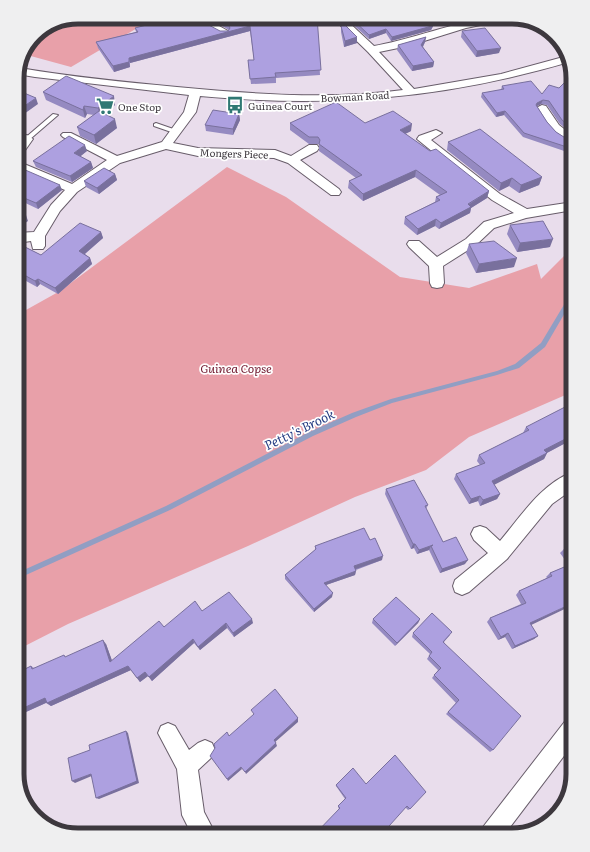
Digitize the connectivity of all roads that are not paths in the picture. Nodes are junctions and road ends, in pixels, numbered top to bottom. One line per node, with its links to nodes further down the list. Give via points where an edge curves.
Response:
1 (208, 24): 4 (street)
2 (344, 24): 5 (street)
3 (454, 24): 5 (street, via 404,44)
4 (224, 32)
5 (372, 50): 11 (street)
6 (563, 61): 11 (street, Bowman Road, via 480,82)
7 (25, 72): 8 (street, Bowman Road)
8 (68, 79): 9 (street, Bowman Road); 10 (street, Bowman Road)
9 (24, 82)
10 (195, 92): 11 (street, Bowman Road, via 292,98 365,97); 15 (street, via 190,112)
11 (412, 93)
12 (542, 108): 17 (street, via 546,118)
13 (55, 115): 19 (lane)
14 (156, 125): 15 (lane)
15 (177, 132): 21 (street)
16 (436, 133): 29 (street, via 423,138 496,197)
17 (566, 135)
18 (67, 136): 23 (street)
19 (27, 139): 20 (street)
20 (24, 143)
21 (166, 145): 23 (street); 24 (street, Mongers Piece, via 198,152 274,154)
22 (313, 148): 24 (street)
23 (116, 160): 26 (street)
24 (292, 160): 27 (street, Mongers Piece)
25 (24, 168): 26 (street)
26 (73, 189): 30 (street, via 55,208 38,241)
27 (335, 192)
28 (566, 207): 29 (street)
29 (525, 214): 32 (street, via 489,225 470,242)
30 (24, 239)
31 (414, 244): 32 (street)
32 (436, 264): 33 (street)
33 (436, 283)
34 (566, 484): 36 (street, via 546,500)
35 (480, 534): 36 (street)
36 (501, 552): 37 (street)
37 (462, 586)
38 (168, 733): 41 (street)
39 (566, 736): 43 (street)
40 (205, 750): 41 (street)
41 (187, 766): 42 (street, via 193,815)
42 (201, 828)
43 (496, 828)

